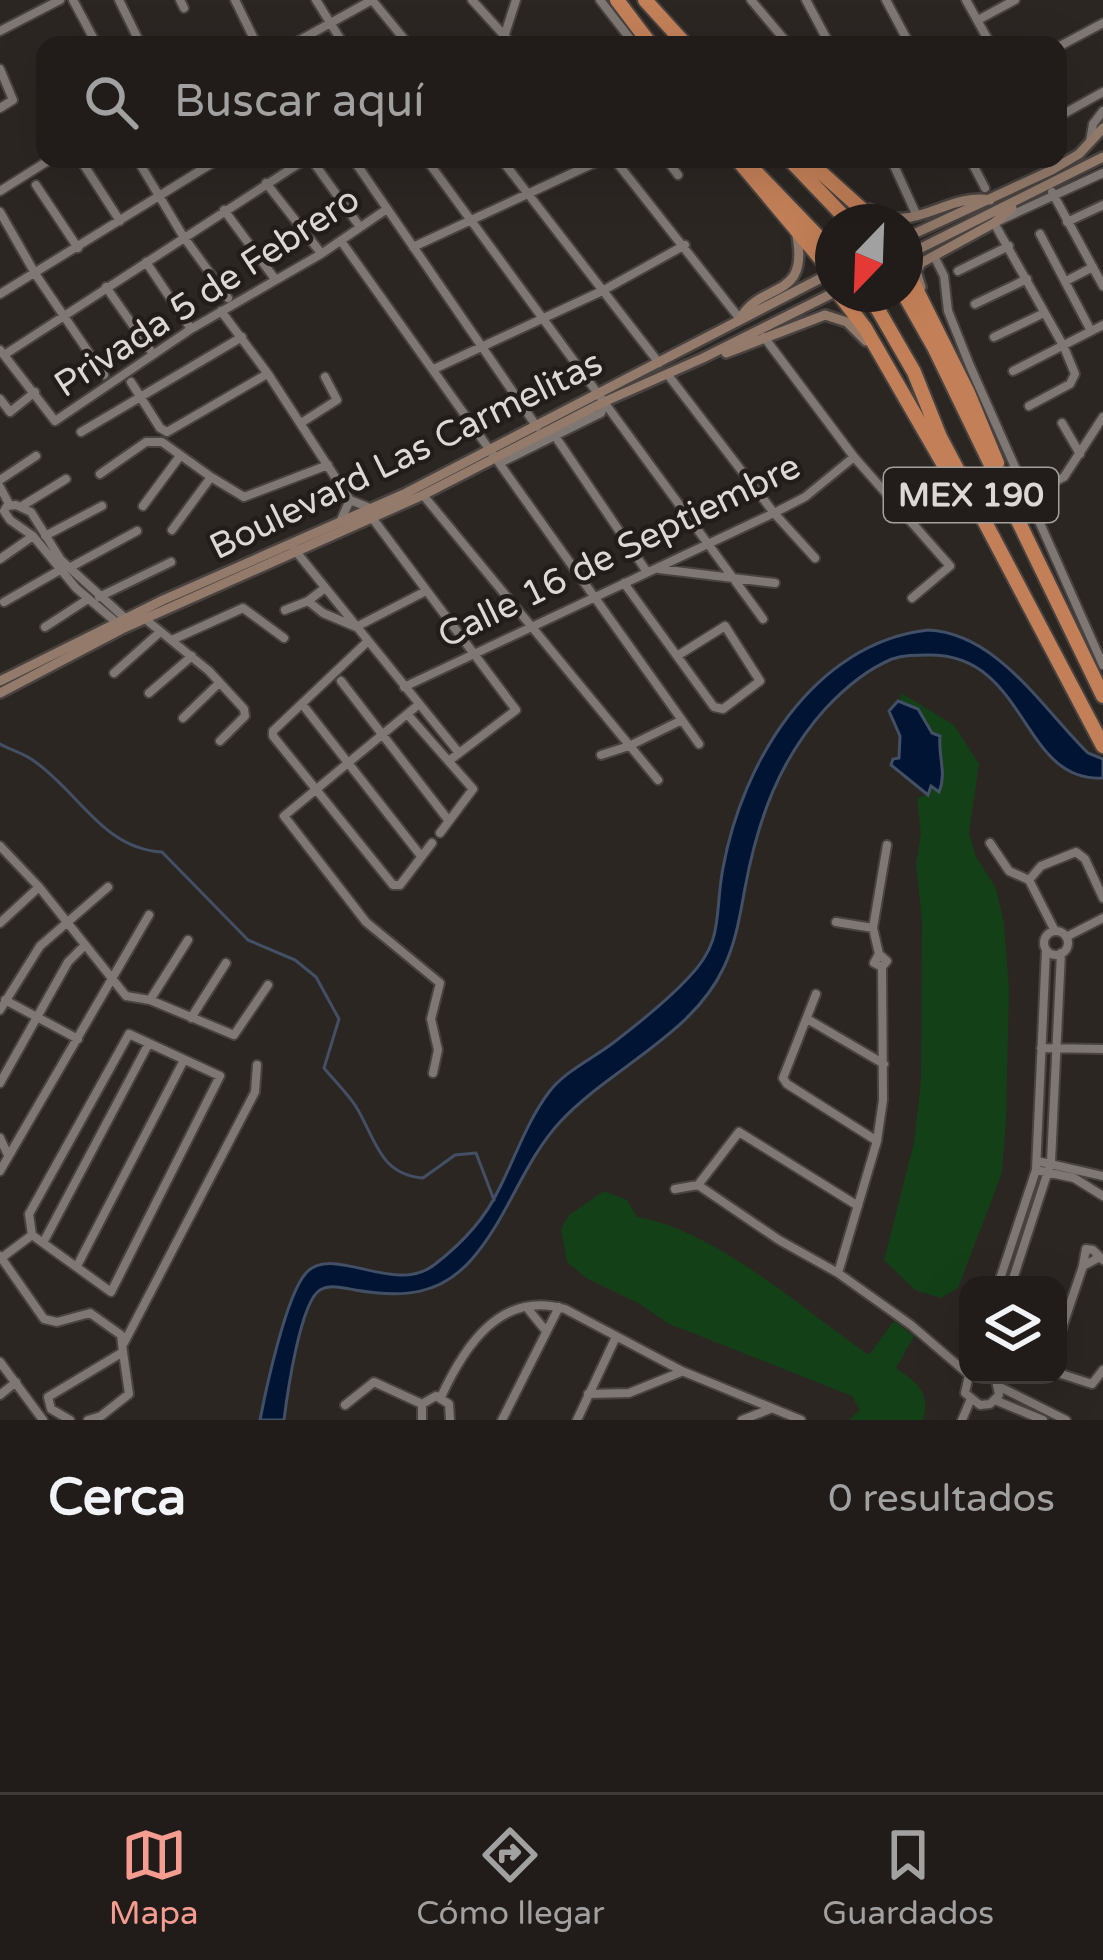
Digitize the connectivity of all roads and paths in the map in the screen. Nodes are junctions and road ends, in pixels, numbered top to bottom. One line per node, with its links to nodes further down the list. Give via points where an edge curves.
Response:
1 (60, 0): 20 (street)
2 (74, 0): 22 (street)
3 (119, 0): 23 (street)
4 (235, 0): 24 (street)
5 (316, 0): 19 (street)
6 (372, 0): 19 (street); 27 (street)
7 (472, 0): 21 (street)
8 (516, 0): 21 (street)
9 (600, 0): 28 (street)
10 (645, 0): 30 (highway)
11 (806, 0): 32 (street)
12 (886, 0): 33 (street)
13 (966, 0): 17 (street)
14 (1015, 0): 17 (street)
15 (755, 1): 31 (street)
16 (618, 3): 29 (highway)
17 (978, 20): 34 (street)
18 (1103, 22): 35 (street)
19 (330, 26): 25 (street); 26 (street)
20 (0, 31)
21 (505, 35)
22 (92, 36)
23 (137, 36)
24 (253, 36)
25 (309, 36)
26 (337, 36)
27 (402, 36)
28 (627, 36)
29 (644, 36)
30 (679, 36)
31 (782, 36)
32 (825, 36)
33 (905, 36)
34 (986, 36)
35 (1067, 41)
36 (0, 69): 38 (street, via 14,100)
37 (1103, 92): 40 (street)
38 (0, 108)
39 (1103, 111): 42 (street)
40 (1067, 112)
41 (1103, 128): 42 (main road)
42 (1090, 141): 44 (main road)
43 (1103, 157): 68 (main road)
44 (1067, 166)
45 (36, 168): 70 (street)
46 (86, 168): 86 (street)
47 (143, 168): 73 (street)
48 (196, 168): 73 (street)
49 (293, 168): 66 (street)
50 (316, 168): 89 (street)
51 (362, 168): 81 (street)
52 (433, 168): 85 (street)
53 (508, 168): 72 (street)
54 (584, 168): 72 (street)
55 (621, 168): 96 (street)
56 (672, 168): 65 (street)
57 (747, 168): 91 (highway)
58 (749, 168): 92 (highway)
59 (798, 168): 76 (highway)
60 (816, 168): 71 (highway)
61 (895, 168): 79 (street)
62 (975, 168): 69 (street)
63 (1065, 168): 68 (main road)
64 (1103, 173): 68 (street)
65 (678, 175)
66 (266, 183): 82 (street); 101 (street)
67 (36, 185): 100 (street)
68 (1048, 185): 74 (main road); 75 (main road); 87 (street); 88 (street)
69 (986, 188)
70 (0, 190)
71 (844, 192): 77 (highway); 78 (main road)
72 (528, 194): 85 (street); 114 (street)
73 (160, 195): 86 (street); 94 (street)
74 (1026, 196): 88 (main road); 99 (main road)
75 (990, 200): 84 (main road); 90 (main road)
76 (832, 204)
77 (857, 204)
78 (865, 204)
79 (911, 204)
80 (1103, 205): 87 (street)
81 (387, 208): 89 (street, Privada 5 de Febrero); 98 (street)
82 (224, 210): 94 (street); 108 (street)
83 (0, 212): 107 (street)
84 (923, 215)
85 (470, 220): 98 (street); 126 (street)
86 (120, 221): 100 (street)
87 (1067, 222): 105 (street)
88 (994, 223): 97 (street); 103 (main road)
89 (360, 227): 95 (street, Privada 5 de Febrero)
90 (923, 230)
91 (796, 231): 102 (highway); 127 (main road, via 800,257 791,279)
92 (815, 234)
93 (1040, 235): 110 (street)
94 (183, 236): 104 (street); 116 (street)
95 (341, 241): 101 (street, Privada 5 de Febrero); 141 (street)
96 (685, 245): 114 (street); 127 (street)
97 (1009, 246): 106 (street); 109 (street)
98 (413, 247): 135 (street)
99 (923, 247)
100 (78, 248): 107 (street)
101 (321, 254): 108 (street, Privada 5 de Febrero)
102 (815, 255)
103 (934, 256): 128 (main road, via 916,272); 171 (street, via 970,366)
104 (146, 262): 113 (street); 130 (street)
105 (1093, 267): 110 (street); 112 (street)
106 (958, 271)
107 (36, 275): 115 (street); 125 (street)
108 (275, 279): 120 (street, Privada 5 de Febrero)
109 (1027, 279): 119 (street); 124 (street)
110 (1066, 280): 131 (street)
111 (815, 284): 127 (main road, Boulevard Las Carmelitas)
112 (1103, 286)
113 (106, 287): 125 (street); 138 (street)
114 (602, 291): 126 (street); 140 (street)
115 (0, 294)
116 (228, 298)
117 (815, 303): 139 (main road, Boulevard Las Carmelitas)
118 (923, 304): 128 (highway)
119 (975, 304)
120 (221, 311): 130 (street, Privada 5 de Febrero); 132 (street)
121 (852, 312): 148 (highway)
122 (880, 312): 185 (highway, MEX 190)
123 (913, 312): 180 (highway, MEX 190)
124 (1044, 313): 134 (street); 136 (street)
125 (64, 316): 137 (street); 145 (street)
126 (542, 318): 135 (street); 150 (street)
127 (740, 320): 140 (main road, Boulevard Las Carmelitas)
128 (931, 320): 180 (highway)
129 (1103, 325): 131 (street)
130 (191, 329): 138 (street, Privada 5 de Febrero)
131 (1091, 332): 136 (street)
132 (242, 337): 143 (street); 152 (street)
133 (764, 337): 139 (main road); 148 (main road, via 816,316 840,318); 164 (street)
134 (994, 337)
135 (482, 346): 141 (street); 157 (street)
136 (1064, 347): 142 (street); 153 (street, via 1075,380)
137 (2, 353): 149 (street)
138 (153, 354): 149 (street, Privada 5 de Febrero, via 55,421)
139 (703, 358): 144 (main road, Boulevard Las Carmelitas)
140 (659, 363): 150 (main road, Boulevard Las Carmelitas)
141 (434, 369): 160 (street)
142 (1013, 371)
143 (268, 374): 152 (street, via 167,432); 155 (street)
144 (668, 374): 150 (main road, Boulevard Las Carmelitas); 177 (street)
145 (104, 376)
146 (325, 377): 155 (street, via 338,400)
147 (131, 382): 152 (street)
148 (901, 389): 185 (highway)
149 (35, 392): 151 (street, via 10,412)
150 (603, 397): 157 (main road, Boulevard Las Carmelitas); 159 (street, Boulevard Las Carmelitas, via 601,413); 160 (main road, Boulevard Las Carmelitas); 186 (street)
151 (0, 399)
152 (140, 400): 158 (street)
153 (1029, 406)
154 (1103, 417): 161 (street)
155 (301, 423): 165 (street)
156 (1062, 423): 161 (street)
157 (536, 427): 160 (main road, Boulevard Las Carmelitas)
158 (81, 432)
159 (556, 436): 160 (street, Boulevard Las Carmelitas, via 505,461); 193 (street)
160 (495, 454): 170 (main road, Boulevard Las Carmelitas); 178 (main road, Boulevard Las Carmelitas); 199 (street)
161 (1080, 454): 171 (street, via 1064,477)
162 (36, 456): 169 (street)
163 (180, 456): 166 (street, via 162,442 146,442); 167 (street); 175 (street)
164 (854, 457): 177 (street, Calle 16 de Septiembre); 201 (street, via 950,566)
165 (328, 465): 167 (street, via 244,497); 172 (street)
166 (100, 474)
167 (211, 477): 181 (street)
168 (66, 479): 173 (street)
169 (0, 484): 176 (street)
170 (423, 495): 178 (main road, Boulevard Las Carmelitas); 210 (street)
171 (1028, 495): 218 (street)
172 (350, 500): 178 (street); 179 (street)
173 (22, 506): 176 (street); 184 (street)
174 (101, 506): 184 (street)
175 (142, 506)
176 (4, 509): 183 (street)
177 (774, 512): 186 (street, Calle 16 de Septiembre); 188 (street)
178 (372, 514): 179 (main road, Boulevard Las Carmelitas); 187 (main road, Boulevard Las Carmelitas); 198 (street)
179 (340, 522): 187 (main road, Boulevard Las Carmelitas)
180 (1020, 525): 224 (highway, MEX 190)
181 (172, 530)
182 (137, 531): 191 (street)
183 (33, 536): 189 (street); 191 (street)
184 (46, 536): 191 (street)
185 (996, 541): 236 (highway, MEX 190)
186 (708, 542): 192 (street, Calle 16 de Septiembre); 194 (street)
187 (294, 548): 197 (street); 205 (main road, Boulevard Las Carmelitas)
188 (815, 558)
189 (0, 559)
190 (171, 562): 200 (street)
191 (64, 569): 200 (street); 203 (street)
192 (658, 569): 193 (street, Calle 16 de Septiembre); 194 (street)
193 (647, 572): 195 (street, Calle 16 de Septiembre)
194 (734, 578): 196 (street); 206 (street)
195 (624, 583): 199 (street, Calle 16 de Septiembre); 217 (street)
196 (775, 583)
197 (325, 588): 202 (street); 209 (street)
198 (426, 591): 209 (street); 215 (street)
199 (594, 596): 210 (street, Calle 16 de Septiembre); 231 (street)
200 (94, 598): 207 (street); 208 (street)
201 (912, 598)
202 (308, 601): 204 (street); 209 (street)
203 (4, 602)
204 (285, 610)
205 (142, 615): 207 (main road, Boulevard Las Carmelitas); 211 (street)
206 (763, 619)
207 (124, 624): 220 (main road, Boulevard Las Carmelitas); 225 (main road, Boulevard Las Carmelitas)
208 (45, 627)
209 (356, 627): 214 (street)
210 (530, 627): 215 (street, Calle 16 de Septiembre); 235 (street)
211 (160, 632): 213 (street); 219 (street)
212 (284, 638): 213 (street, via 243,608)
213 (172, 640): 216 (street)
214 (368, 641): 223 (street); 227 (street)
215 (474, 652): 223 (street, Calle 16 de Septiembre); 237 (street, via 516,710)
216 (192, 656): 222 (street); 226 (street)
217 (677, 656): 217 (street, via 718,710 760,681 724,626)
218 (1103, 665)
219 (114, 673)
220 (0, 681)
221 (341, 681): 232 (street)
222 (218, 684): 230 (street); 233 (street, via 244,709)
223 (404, 687): 228 (street)
224 (1101, 692)
225 (0, 693)
226 (149, 693)
227 (302, 704): 240 (street); 242 (street, via 273,736)
228 (418, 705): 229 (street); 237 (street)
229 (409, 715): 232 (street); 239 (street)
230 (183, 718)
231 (682, 720): 234 (street); 235 (street)
232 (383, 735): 240 (street); 243 (street)
233 (220, 741)
234 (699, 744)
235 (628, 746): 238 (street); 241 (street)
236 (1103, 746)
237 (459, 753): 239 (street)
238 (601, 755)
239 (450, 760): 243 (street, via 473,789)
240 (348, 762): 242 (street); 249 (street)
241 (658, 780)
242 (314, 788): 249 (street, via 396,887); 285 (street, via 284,816 366,922 440,983 431,1019)
243 (449, 820): 244 (street)
244 (440, 833)
245 (432, 843): 249 (street)
246 (990, 843): 252 (street, via 1009,872)
247 (886, 845): 261 (street)
248 (0, 846): 250 (street)
249 (421, 856)
250 (14, 860): 251 (street); 253 (street)
251 (0, 870)
252 (1029, 880): 255 (street, via 1076,852); 262 (street)
253 (39, 887): 258 (street); 260 (street)
254 (108, 887): 258 (street)
255 (1103, 898)
256 (149, 915): 269 (street)
257 (1103, 918): 263 (street)
258 (68, 922): 265 (street); 273 (street, via 34,952)
259 (836, 922): 261 (street)
260 (0, 923)
261 (873, 928): 283 (street, via 887,961)
262 (1054, 931): 263 (street); 266 (street)
263 (1066, 937): 267 (street)
264 (188, 940): 272 (street)
265 (85, 945): 269 (street); 274 (street)
266 (1046, 950): 267 (street); 280 (street)
267 (1061, 953): 279 (street)
268 (226, 963): 275 (street)
269 (110, 977): 272 (street, via 126,996); 277 (street)
270 (268, 985): 275 (street, via 234,1035)
271 (816, 994): 276 (street)
272 (150, 1000): 275 (street)
273 (3, 1005): 274 (street)
274 (36, 1017): 277 (street); 286 (street)
275 (191, 1018)
276 (808, 1020): 283 (street); 288 (street, via 780,1079)
277 (78, 1039): 289 (street)
278 (149, 1043): 282 (street); 299 (street, via 129,1034 30,1212); 300 (street)
279 (1055, 1046): 280 (street); 281 (street); 291 (street)
280 (1041, 1048): 290 (street)
281 (1103, 1049)
282 (184, 1060): 303 (street); 303 (street, via 220,1076 111,1292)
283 (884, 1064): 288 (street)
284 (257, 1065): 312 (street, via 255,1091)
285 (433, 1073)
286 (0, 1083)
287 (0, 1138): 289 (street)
288 (877, 1141): 298 (street)
289 (8, 1154): 292 (street)
290 (1036, 1166): 291 (street); 305 (street)
291 (1050, 1167): 293 (street); 306 (street)
292 (0, 1171)
293 (1075, 1175): 294 (street); 297 (street)
294 (1103, 1176)
295 (698, 1185): 296 (street); 298 (street, via 739,1128); 304 (street)
296 (675, 1190)
297 (1103, 1196)
298 (858, 1206): 304 (street)
299 (32, 1235): 300 (street); 301 (street)
300 (44, 1243): 303 (street)
301 (0, 1258): 312 (street, via 44,1319 90,1313 121,1335)
302 (1101, 1259): 307 (street, via 1086,1249)
303 (77, 1267)
304 (838, 1273): 314 (street)
305 (1001, 1276)
306 (1016, 1276)
307 (1067, 1296)
308 (527, 1307): 309 (street); 310 (street); 324 (street, via 484,1328)
309 (559, 1307): 310 (street); 311 (street)
310 (546, 1331): 338 (street)
311 (615, 1339): 316 (street); 322 (street)
312 (123, 1347): 334 (street, via 48,1396 51,1409); 335 (street, via 129,1394)
313 (0, 1362): 318 (street)
314 (959, 1367)
315 (1103, 1370): 317 (street, via 1093,1384)
316 (682, 1371): 322 (street, via 629,1393); 325 (street)
317 (1067, 1376)
318 (16, 1382): 323 (street); 333 (street)
319 (965, 1384): 327 (street)
320 (999, 1384): 321 (street)
321 (1000, 1387): 326 (street); 344 (street)
322 (588, 1394): 339 (street)
323 (0, 1395)
324 (441, 1397): 328 (street); 337 (street)
325 (746, 1399): 331 (street); 332 (street)
326 (995, 1400): 329 (street); 343 (street)
327 (970, 1401): 329 (street); 341 (street)
328 (422, 1404): 330 (street, via 374,1382); 336 (street)
329 (985, 1405): 342 (street)
330 (345, 1406)
331 (771, 1409): 332 (street); 340 (street)
332 (743, 1419)
333 (44, 1420)
334 (70, 1420)
335 (88, 1420)
336 (422, 1420)
337 (451, 1420)
338 (502, 1420)
339 (577, 1420)
340 (801, 1420)
341 (962, 1420)
342 (979, 1420)
343 (1043, 1420)
344 (1066, 1420)

